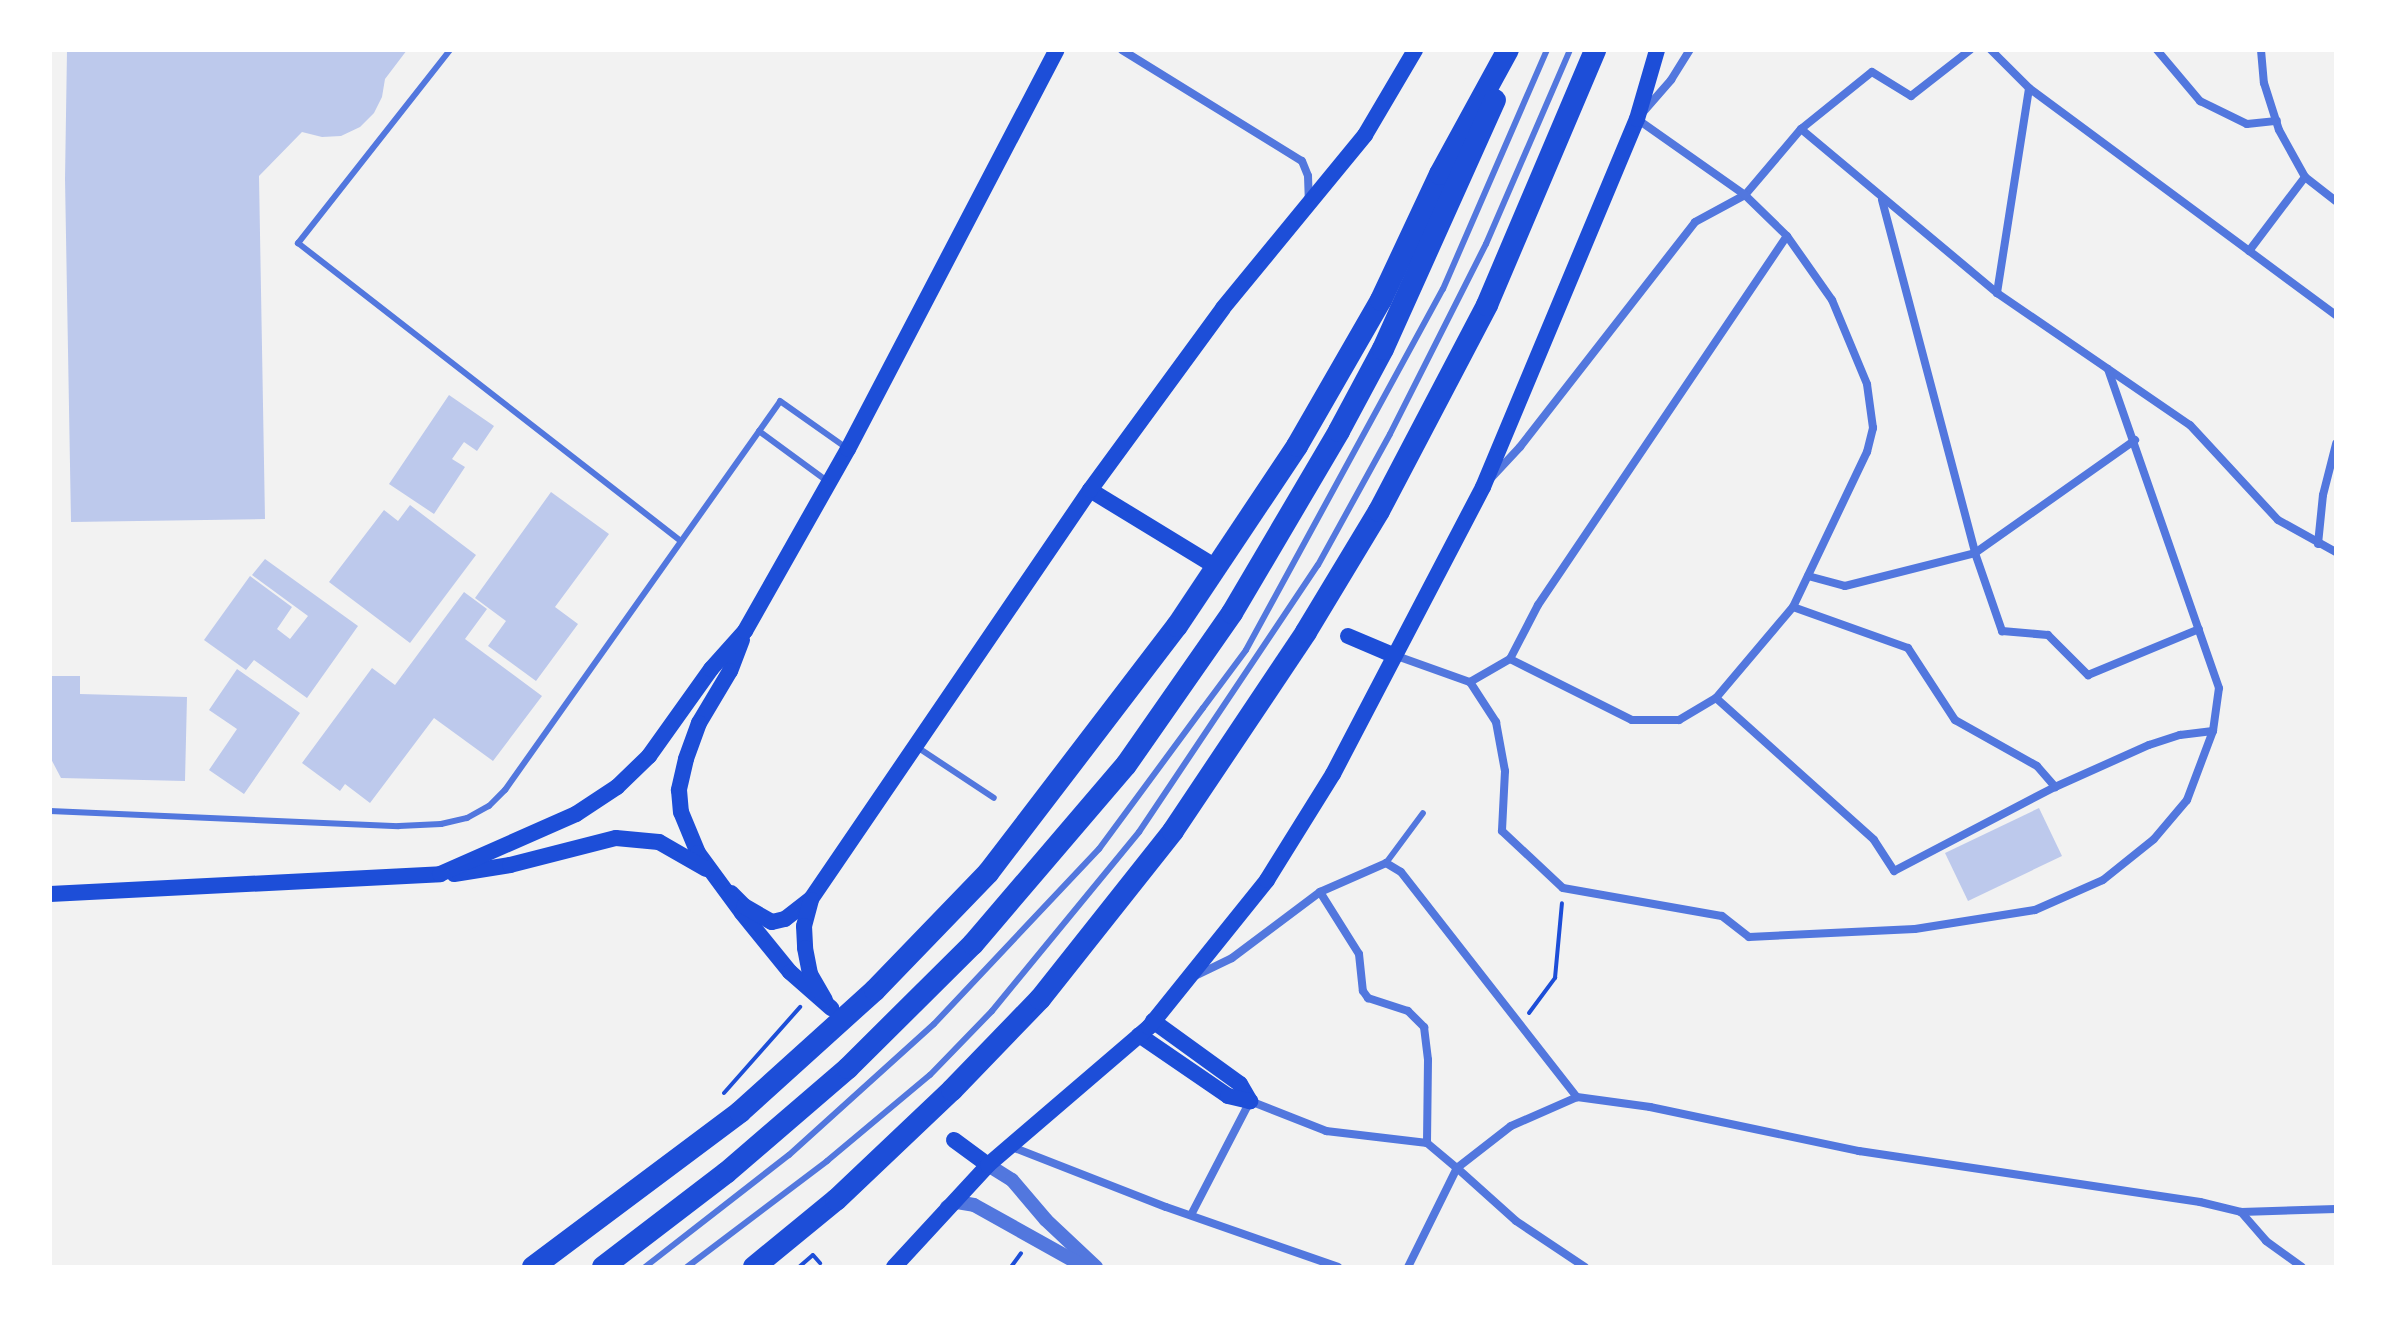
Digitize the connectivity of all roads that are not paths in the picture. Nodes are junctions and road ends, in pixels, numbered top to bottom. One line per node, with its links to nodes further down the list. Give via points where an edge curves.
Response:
1 (450, 50): 36 (lane, via 298,243)
2 (1057, 50): 32 (main road)
3 (1122, 50): 22 (street, via 1302,161)
4 (1415, 50): 22 (main road, via 1365,135)
5 (1511, 50): 77 (highway, via 1440,174 1381,300 1297,446 1177,626 988,873 875,990 740,1112); 78 (highway, via 1479,141 1347,417 1232,613 1126,765 1011,903 848,1068 726,1173)
6 (1547, 50): 79 (lane, via 1436,301 1246,650 1099,849 934,1024 789,1155)
7 (1570, 50): 80 (lane, via 1486,244 1325,552 1139,832 992,1011 930,1075)
8 (1595, 50): 81 (highway, via 1487,305 1394,484 1306,632 1173,831 1021,1019 836,1200)
9 (1657, 50): 16 (main road)
10 (1690, 50): 16 (street)
11 (1970, 50): 18 (street, via 1911,96 1872,72)
12 (1991, 50): 15 (street)
13 (2157, 50): 17 (street, via 2200,101 2247,124)
14 (2261, 50): 17 (street, via 2264,83)
15 (2029, 88): 25 (street); 26 (street)
16 (1637, 119): 20 (street); 34 (main road)
17 (2277, 121): 19 (street)
18 (1801, 129): 20 (street); 21 (street)
19 (2305, 177): 23 (street); 25 (street)
20 (1745, 195): 24 (street); 34 (street, via 1695,222)
21 (1882, 200): 26 (street); 39 (street)
22 (1309, 201): 35 (main road)
23 (2336, 201)
24 (1787, 236): 41 (street, via 1832,300 1867,384 1873,428 1867,452); 47 (street, via 1538,605)
25 (2249, 251): 27 (street)
26 (1997, 293): 28 (street)
27 (2336, 315)
28 (2108, 369): 30 (street); 37 (street, via 2190,425 2278,520)
29 (759, 431): 32 (lane, via 780,401); 33 (lane); 36 (lane)
30 (2135, 440): 39 (street); 43 (street)
31 (2336, 444): 37 (street)
32 (848, 449): 33 (main road)
33 (830, 483): 44 (main road)
34 (1483, 487): 46 (main road)
35 (1090, 490): 40 (main road); 51 (main road)
36 (680, 540): 54 (lane, via 505,790 467,818 399,826)
37 (2318, 544): 38 (street)
38 (2336, 552)
39 (1975, 553): 41 (street, via 1845,586); 43 (street, via 2002,631 2048,635 2088,675)
40 (1213, 565)
41 (1808, 576): 42 (street)
42 (1793, 607): 49 (street); 52 (street, via 1908,648 1955,720 2037,766)
43 (2199, 629): 50 (street, via 2219,688)
44 (745, 631): 57 (main road, via 730,671 699,723 679,790 688,834); 58 (main road, via 649,756 617,787 564,820)
45 (1348, 636): 46 (main road)
46 (1393, 655): 48 (street); 63 (main road, via 1333,774 1267,880)
47 (1510, 659): 48 (street); 49 (street, via 1632,720 1679,720)
48 (1470, 682): 50 (street, via 1496,722 1505,771 1502,831 1563,888 1722,916 1749,937 1915,929 2035,910 2103,880 2154,839 2187,800)
49 (1716, 698): 52 (street, via 1874,840 1894,871)
50 (2213, 731): 52 (street, via 2149,745)
51 (913, 745): 53 (lane); 62 (main road)
52 (2055, 787)
53 (994, 798)
54 (50, 811)
55 (1423, 813): 56 (lane)
56 (1386, 863): 59 (street); 66 (street, via 1401,872)
57 (712, 873): 58 (main road, via 659,842 616,838 489,870); 60 (main road)
58 (440, 874): 61 (main road)
59 (1320, 892): 63 (street, via 1232,958); 69 (street, via 1359,954 1368,998 1408,1011 1424,1027)
60 (731, 893): 62 (main road, via 772,922 785,919); 62 (main road, via 790,972 831,1008 810,974 805,948)
61 (50, 894)
62 (811, 899)
63 (1187, 979): 64 (main road)
64 (1153, 1021): 65 (main road); 67 (main road, via 1240,1084)
65 (1139, 1035): 67 (main road, via 1228,1096); 70 (main road)
66 (1577, 1097): 72 (street, via 1511,1126); 75 (street, via 1859,1151)
67 (1250, 1101): 69 (street, via 1326,1131); 76 (street)
68 (954, 1140): 71 (main road)
69 (1427, 1143): 72 (street)
70 (1011, 1146): 71 (main road); 76 (street)
71 (988, 1165): 73 (main road); 84 (street, via 1012,1180)
72 (1457, 1168): 86 (street); 87 (street, via 1516,1221)
73 (944, 1209): 82 (main road); 83 (street, via 957,1202 974,1205)
74 (2336, 1209): 75 (street)
75 (2241, 1212): 88 (street, via 2266,1241)
76 (1191, 1215): 85 (street)
77 (533, 1267)
78 (603, 1267)
79 (645, 1267)
80 (687, 1267)
81 (754, 1267)
82 (894, 1267)
83 (1085, 1267)
84 (1096, 1267)
85 (1338, 1267)
86 (1408, 1267)
87 (1585, 1267)
88 (2302, 1267)

